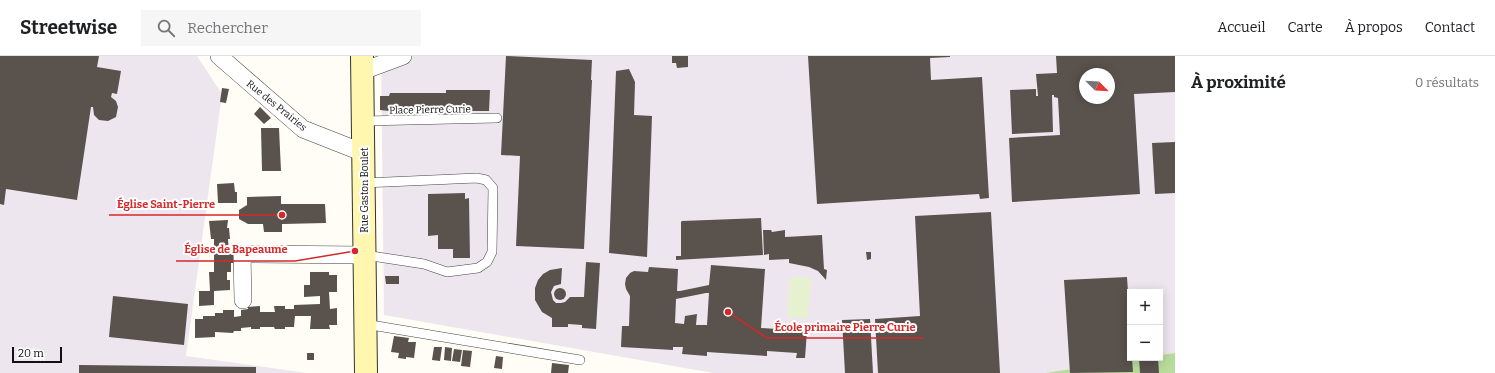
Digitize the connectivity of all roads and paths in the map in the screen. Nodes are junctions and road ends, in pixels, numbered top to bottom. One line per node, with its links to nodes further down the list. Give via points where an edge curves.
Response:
1 (219, 56): 6 (street, Rue des Prairies, via 303,129)
2 (403, 56): 3 (street, via 368,69)
3 (363, 65): 5 (street, Rue Gaston Boulet)
4 (497, 118): 5 (lane, Place Pierre Curie)
5 (364, 121): 6 (street, Rue Gaston Boulet)
6 (364, 153): 7 (street, Rue Gaston Boulet)
7 (364, 183): 8 (street, Rue Gaston Boulet); 8 (lane, via 477,178 486,180 493,188 492,252 487,262 478,268 447,272 424,264)
8 (364, 255): 9 (street, via 242,254); 10 (street, Rue Gaston Boulet)
9 (243, 300)
10 (365, 324): 11 (lane); 12 (street, Rue Gaston Boulet)
11 (580, 360)
12 (366, 373)

